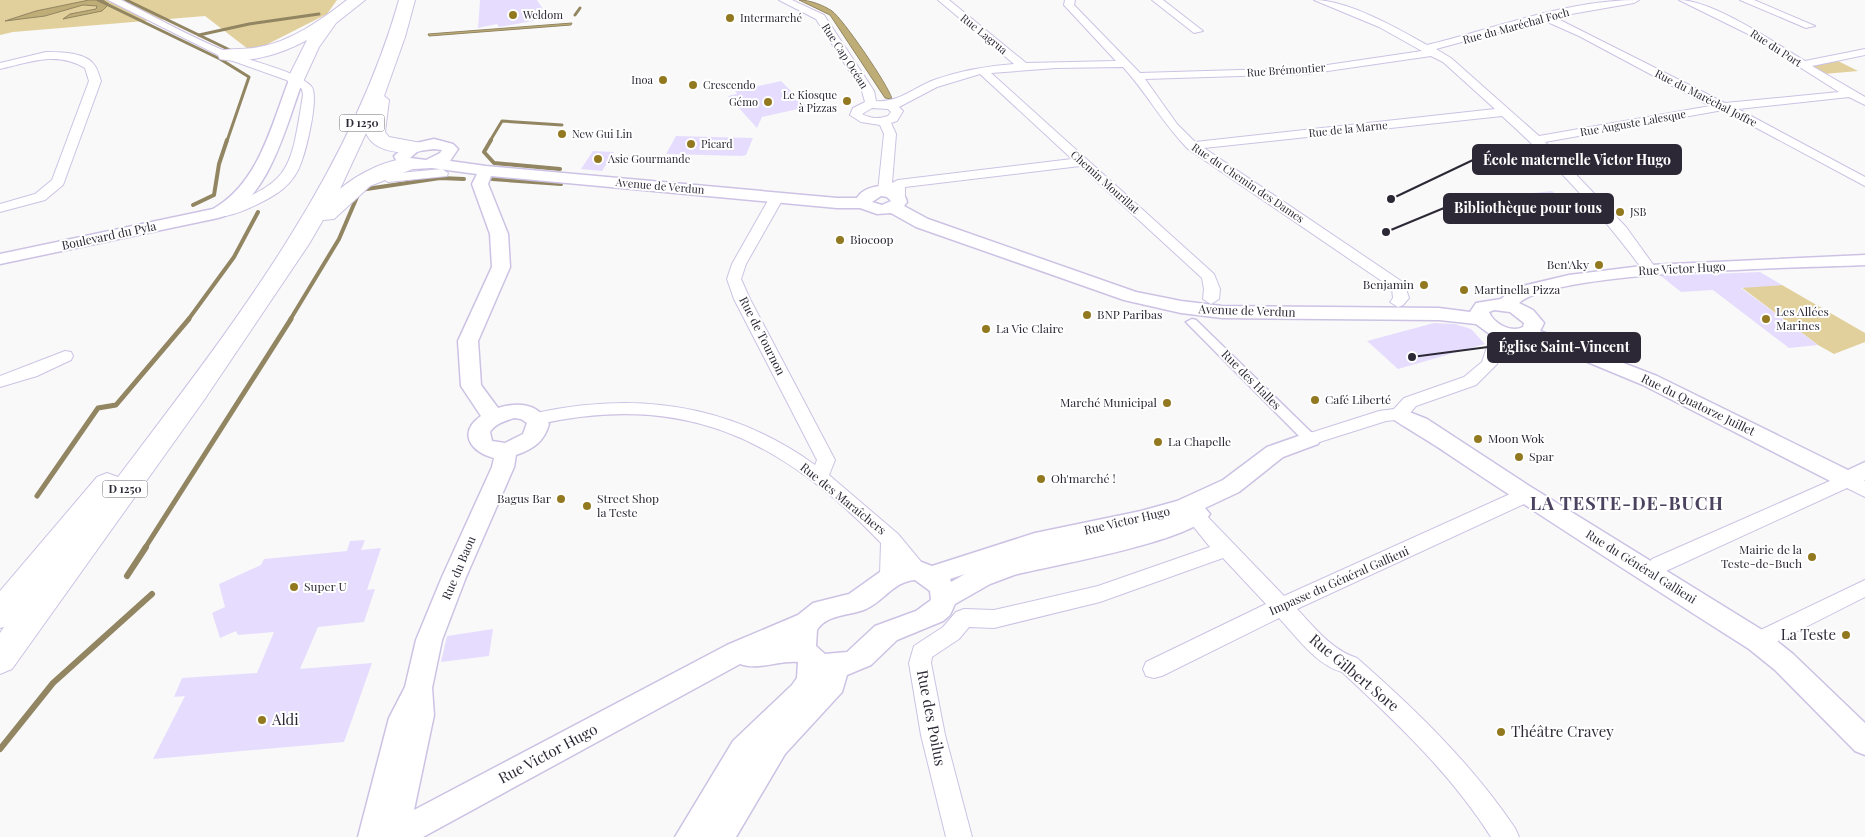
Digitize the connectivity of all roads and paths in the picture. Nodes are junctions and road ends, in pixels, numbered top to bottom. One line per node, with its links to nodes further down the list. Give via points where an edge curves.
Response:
1 (113, 0): 19 (street)
2 (357, 0): 14 (main road)
3 (407, 0): 20 (main road, D 1250)
4 (784, 0): 30 (street, Rue Cap Océan, via 820,17 868,91)
5 (943, 0): 24 (street, Rue Lagrua)
6 (1070, 0): 21 (street, Rue du Chemin des Dames, via 1069,5)
7 (1157, 0): 16 (street)
8 (1319, 0): 17 (street, via 1374,21)
9 (1634, 0): 12 (street, Rue du Maréchal Foch)
10 (1684, 0): 22 (street, Rue du Port, via 1750,31)
11 (1746, 0): 15 (street)
12 (1612, 2): 13 (street, Rue du Maréchal Foch)
13 (1545, 17): 17 (street, Rue du Maréchal Foch); 32 (street, Rue du Maréchal Joffre)
14 (332, 18): 19 (main road, via 286,46 244,56); 27 (main road, via 320,32)
15 (1810, 26)
16 (1198, 31)
17 (1431, 50): 26 (street, Rue Brémontier, via 1307,71); 33 (street, via 1466,76)
18 (1865, 52): 22 (street)
19 (226, 55): 27 (street)
20 (388, 63): 38 (main road, via 375,136); 46 (main road, D 1250, via 333,183)
21 (1126, 64): 24 (street); 26 (street, Rue du Chemin des Dames)
22 (1802, 65): 28 (street, Rue du Port)
23 (0, 66): 44 (street, via 32,57 65,55 90,66 95,81 58,182 40,197)
24 (1025, 67): 25 (street)
25 (984, 72): 31 (street, via 938,82); 37 (street, Chemin Mourillat)
26 (1137, 76): 36 (street, Rue du Chemin des Dames, via 1173,127)
27 (296, 80): 45 (street, via 250,187 239,200); 45 (street, via 307,88 309,94 302,139 289,175 265,194)
28 (1849, 94): 29 (street, Rue du Port); 32 (street, Rue Auguste Lalesque)
29 (1865, 102)
30 (871, 104): 31 (street); 34 (street, via 857,110 856,115 872,122)
31 (891, 106): 34 (street, via 897,111 894,118)
32 (1722, 107): 35 (street, Rue Auguste Lalesque); 41 (street, Rue du Maréchal Joffre)
33 (1504, 112): 35 (street); 36 (street, Rue de la Marne)
34 (884, 121): 43 (street, via 890,134)
35 (1536, 140): 49 (street, via 1621,230)
36 (1192, 146): 53 (street, Rue du Chemin des Dames, via 1399,286 1400,298)
37 (1082, 162): 43 (street, via 898,184); 51 (street, Chemin Mourillat, via 1209,277)
38 (429, 164): 39 (street, Avenue de Verdun); 40 (street, Avenue de Verdun); 46 (main road, via 372,176 351,188)
39 (486, 171): 42 (street, Avenue de Verdun); 62 (street, via 480,184 499,234 501,267 468,341 472,386)
40 (388, 178)
41 (1865, 182)
42 (777, 197): 43 (street, Avenue de Verdun, via 864,203 876,209); 66 (street, Rue de Tournon, via 739,264 734,279 826,460)
43 (892, 198): 50 (street, Avenue de Verdun, via 922,223)
44 (0, 208)
45 (218, 213): 47 (street, Boulevard du Pyla)
46 (300, 240): 55 (main road, D 1250)
47 (0, 259)
48 (1865, 260): 49 (street, Rue Victor Hugo)
49 (1650, 270): 52 (street, Rue Victor Hugo, via 1571,280 1520,292)
50 (1077, 275): 51 (street, Avenue de Verdun, via 1183,297); 53 (street, Avenue de Verdun, via 1131,296 1208,310)
51 (1211, 299): 53 (street, Avenue de Verdun)
52 (1506, 305): 54 (street, via 1487,305); 58 (street, via 1531,318 1534,327)
53 (1392, 306): 54 (street, Avenue de Verdun, via 1439,314)
54 (1481, 315): 57 (street)
55 (246, 318): 78 (main road, D 1250, via 221,343); 81 (main road, D 1250, via 195,394)
56 (1192, 322): 64 (street, Rue des Halles)
57 (1500, 332): 58 (street, Rue du Quatorze Juillet); 61 (street, via 1489,364 1470,380 1410,402)
58 (1526, 333): 67 (street, Rue du Quatorze Juillet, via 1660,385)
59 (65, 356): 60 (street)
60 (0, 382)
61 (1399, 416): 64 (street, Rue Victor Hugo, via 1385,415); 68 (street, Rue du Général Gallieni, via 1419,424)
62 (493, 417): 63 (street, via 513,412 531,414); 65 (street, via 480,428 478,441 488,449)
63 (536, 419): 65 (street, via 538,424 533,437); 66 (street, Rue des Maraîchers, via 585,408 644,408 710,419 751,434)
64 (1310, 438): 69 (street, Rue Victor Hugo, via 1256,484 1235,498); 72 (street, Rue Victor Hugo, via 1275,452 1231,486 1185,507)
65 (506, 451): 85 (street, Rue du Baou, via 504,466 433,629)
66 (819, 476): 70 (street, Rue des Maraîchers)
67 (1859, 480): 73 (street, via 1659,565)
68 (1523, 493): 73 (street, Rue du Général Gallieni); 77 (street, Impasse du Général Gallieni, via 1517,499)
69 (1194, 516): 71 (street, Rue Gilbert Sore); 76 (street, Rue Victor Hugo, via 1166,530 1010,566 980,577)
70 (892, 539): 72 (street, Rue des Maraîchers); 74 (street, Rue des Maraîchers)
71 (1224, 547): 77 (street, Rue Gilbert Sore); 91 (street, Rue des Poilus, via 1100,594 994,619 964,618 951,633 926,648 920,657 933,735)
72 (923, 573): 74 (street, Rue Victor Hugo); 76 (street, via 942,587)
73 (1651, 574): 80 (street, Rue du Général Gallieni)
74 (890, 575): 79 (street, Rue Victor Hugo, via 864,597 815,614)
75 (1865, 588): 80 (street)
76 (944, 598): 82 (street, via 930,618 888,632 857,660)
77 (1281, 607): 83 (street, Impasse du Général Gallieni); 92 (street, Rue Gilbert Sore, via 1318,645 1338,662 1349,665 1432,742 1476,791)
78 (0, 615)
79 (807, 623): 82 (street, via 802,632 802,642); 84 (street, Rue Victor Hugo)
80 (1758, 641): 86 (street, Rue du Général Gallieni, via 1784,662)
81 (0, 658)
82 (817, 659): 84 (street, Rue Victor Hugo, via 788,650 765,653); 89 (street, via 802,693 744,750); 90 (street, via 832,684 774,745)
83 (1154, 669)
84 (702, 671): 88 (street, Rue Victor Hugo)
85 (418, 688): 87 (street, Rue du Baou, via 403,718); 88 (street, Rue du Baou, via 420,715)
86 (1865, 742)
87 (373, 837)
88 (393, 837)
89 (690, 837)
90 (719, 837)
91 (958, 837)
92 (1506, 837)

